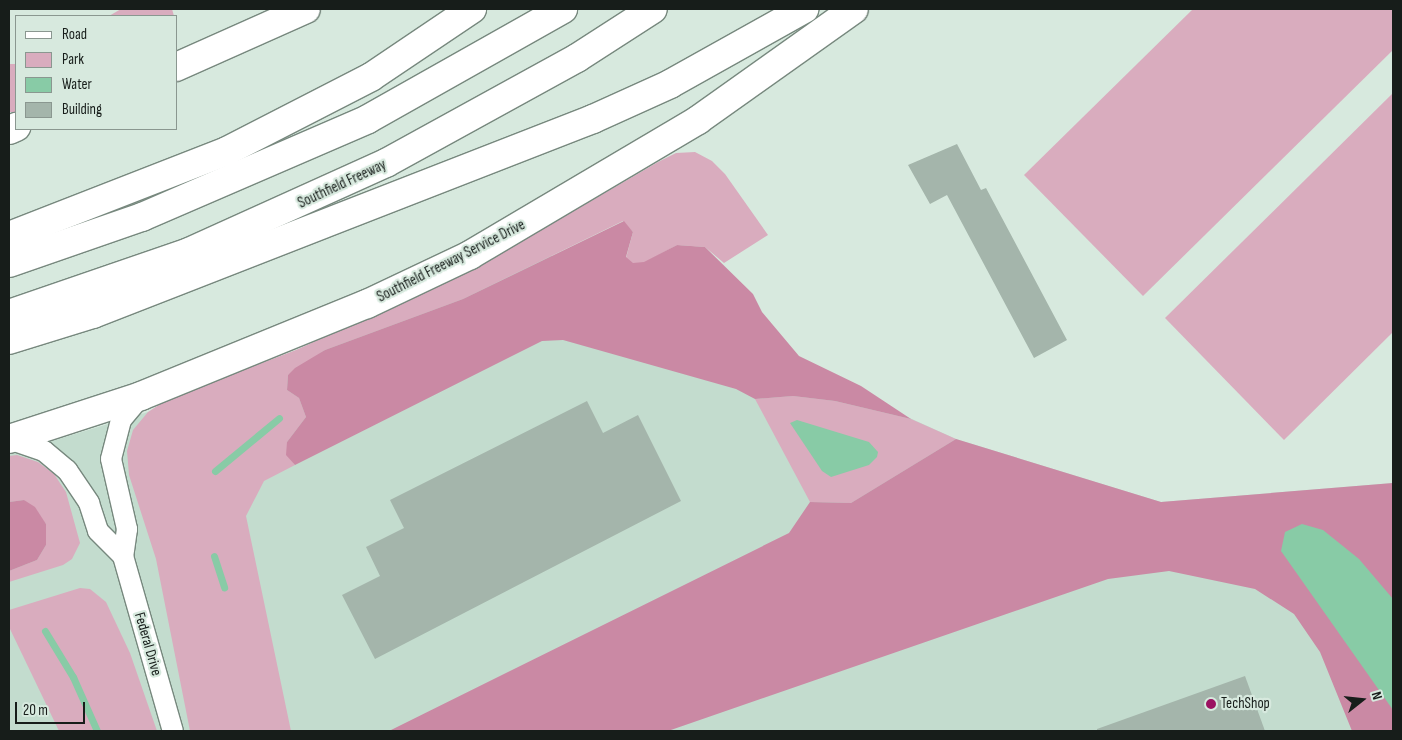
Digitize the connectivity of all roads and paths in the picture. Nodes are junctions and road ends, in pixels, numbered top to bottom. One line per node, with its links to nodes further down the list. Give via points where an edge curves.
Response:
1 (306, 9): 7 (main road)
2 (472, 9): 8 (main road, via 371,77 227,151)
3 (563, 9): 9 (main road, via 368,120 142,217)
4 (653, 9): 10 (main road, Southfield Freeway, via 577,58 386,164 189,252)
5 (804, 9): 11 (main road, via 670,84 593,119 102,310)
6 (854, 9): 12 (main road, Southfield Freeway Service Drive, via 698,120 470,255 367,304)
7 (178, 66)
8 (9, 236)
9 (9, 263)
10 (9, 314)
11 (9, 340)
12 (141, 396): 13 (main road, Southfield Freeway Service Drive); 14 (street, Federal Drive, via 121,420 111,459 127,530)
13 (9, 439): 14 (street, via 44,451 67,470 89,503 98,532)
14 (123, 556): 15 (street, Federal Drive)
15 (173, 731)

